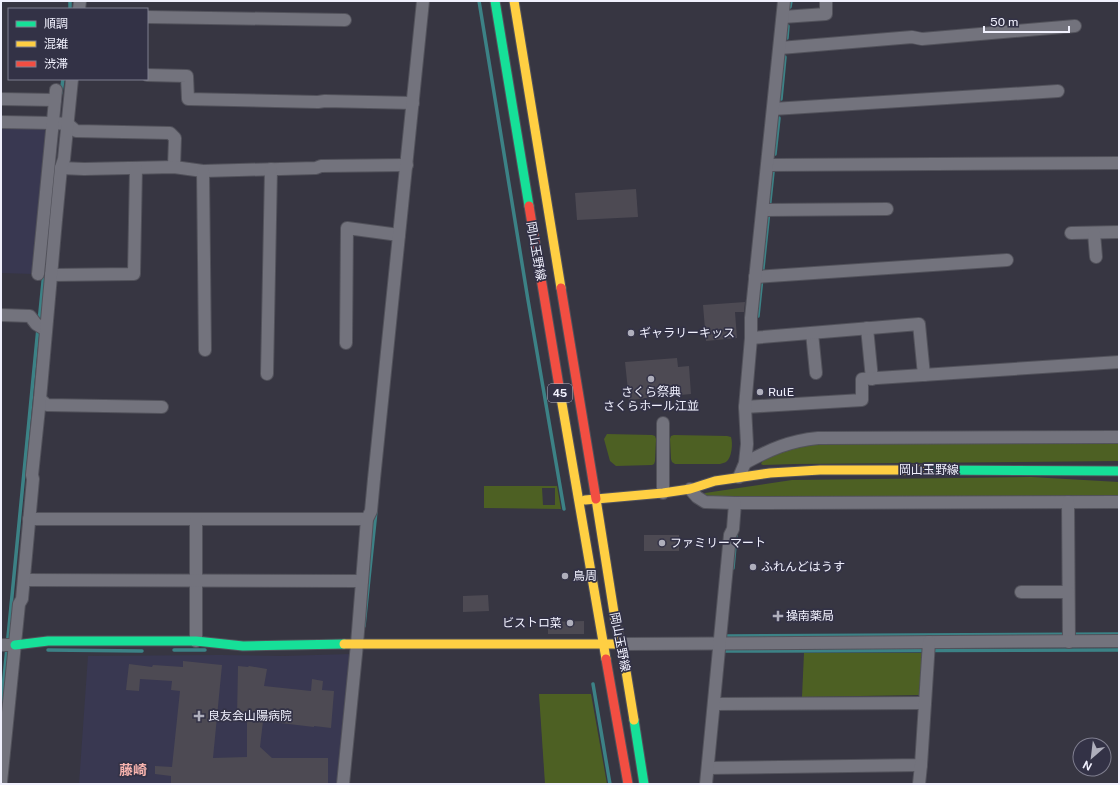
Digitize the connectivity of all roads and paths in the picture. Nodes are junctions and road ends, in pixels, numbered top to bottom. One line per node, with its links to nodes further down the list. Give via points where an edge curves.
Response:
1 (423, 1): 16 (street)
2 (495, 1): 64 (main road, 岡山玉野線 / 45)
3 (514, 1): 63 (main road, 岡山玉野線 / 45)
4 (784, 1): 7 (street)
5 (826, 1): 7 (street, via 826,14)
6 (148, 17): 8 (street)
7 (783, 17): 10 (street)
8 (345, 20)
9 (1075, 26): 10 (street)
10 (780, 48): 17 (street)
11 (148, 75): 16 (street, via 187,76 188,99)
12 (71, 80): 14 (street)
13 (1058, 91): 17 (street)
14 (61, 98): 15 (street); 19 (street)
15 (1, 99)
16 (413, 103): 21 (street)
17 (773, 109): 22 (street)
18 (1, 122): 19 (street)
19 (60, 124): 23 (street, via 76,131 170,133 175,138); 24 (street, via 64,159); 36 (street)
20 (1119, 163): 22 (street)
21 (407, 165): 26 (street); 33 (street)
22 (768, 165): 29 (street)
23 (174, 167): 25 (street); 27 (street)
24 (61, 168): 25 (street); 37 (street)
25 (136, 168): 37 (street, via 134,274)
26 (271, 169): 27 (street); 48 (street)
27 (204, 171): 45 (street)
28 (887, 209): 29 (street)
29 (768, 210): 38 (street)
30 (1119, 232): 31 (street)
31 (1094, 233): 32 (street); 34 (street)
32 (1071, 234)
33 (399, 235): 44 (street, via 346,228); 70 (street, via 374,479)
34 (1096, 257)
35 (1007, 260): 38 (street)
36 (38, 274)
37 (51, 275): 40 (street)
38 (761, 276): 43 (street, via 751,318)
39 (1, 316): 40 (street, via 30,316)
40 (42, 327): 51 (street)
41 (867, 328): 42 (street); 49 (street, via 919,324); 50 (street)
42 (812, 333): 43 (street); 47 (street)
43 (751, 338): 53 (street)
44 (346, 343)
45 (205, 350)
46 (1119, 362): 49 (street)
47 (816, 372)
48 (267, 374)
49 (924, 375): 50 (street)
50 (872, 379): 53 (street, via 862,380 862,400)
51 (40, 399): 52 (street, via 47,405); 68 (street)
52 (162, 407)
53 (745, 407): 55 (street)
54 (663, 423): 62 (street)
55 (746, 436): 57 (street, via 752,443); 58 (street)
56 (1119, 437): 57 (street, via 818,438)
57 (769, 450): 58 (street)
58 (745, 463): 60 (street)
59 (1119, 471): 60 (main road, 岡山玉野線, via 820,470)
60 (739, 477): 61 (main road, 岡山玉野線)
61 (690, 488): 62 (main road, 岡山玉野線); 67 (street, via 705,502)
62 (663, 493): 63 (main road, 岡山玉野線)
63 (596, 499): 64 (main road, 岡山玉野線); 82 (main road, 岡山玉野線 / 45)
64 (579, 501): 81 (main road, 岡山玉野線 / 45)
65 (1068, 502): 66 (street); 67 (street); 75 (street)
66 (1119, 502)
67 (736, 503): 79 (street, via 730,535)
68 (29, 519): 69 (street); 71 (street)
69 (196, 519): 70 (street); 72 (street)
70 (367, 519): 73 (street)
71 (24, 580): 72 (street); 83 (street, via 22,599)
72 (196, 580): 73 (street); 77 (street)
73 (362, 581): 80 (street)
74 (1021, 592): 75 (street)
75 (1068, 592): 76 (street)
76 (1068, 637): 78 (street); 84 (street)
77 (196, 641): 80 (main road, via 243,646); 83 (main road, via 48,641)
78 (1119, 642)
79 (723, 643): 82 (street); 84 (street); 86 (street)
80 (357, 644): 81 (main road); 90 (street)
81 (603, 644): 82 (main road); 91 (main road, 岡山玉野線 / 45)
82 (621, 644): 92 (main road, 岡山玉野線 / 45)
83 (7, 645): 89 (street)
84 (928, 647): 85 (street)
85 (925, 703): 86 (street); 87 (street)
86 (718, 704): 88 (street)
87 (921, 765): 88 (street); 94 (street)
88 (710, 768): 93 (street)
89 (1, 782)
90 (343, 784)
91 (628, 784)
92 (644, 784)
93 (706, 784)
94 (919, 784)

